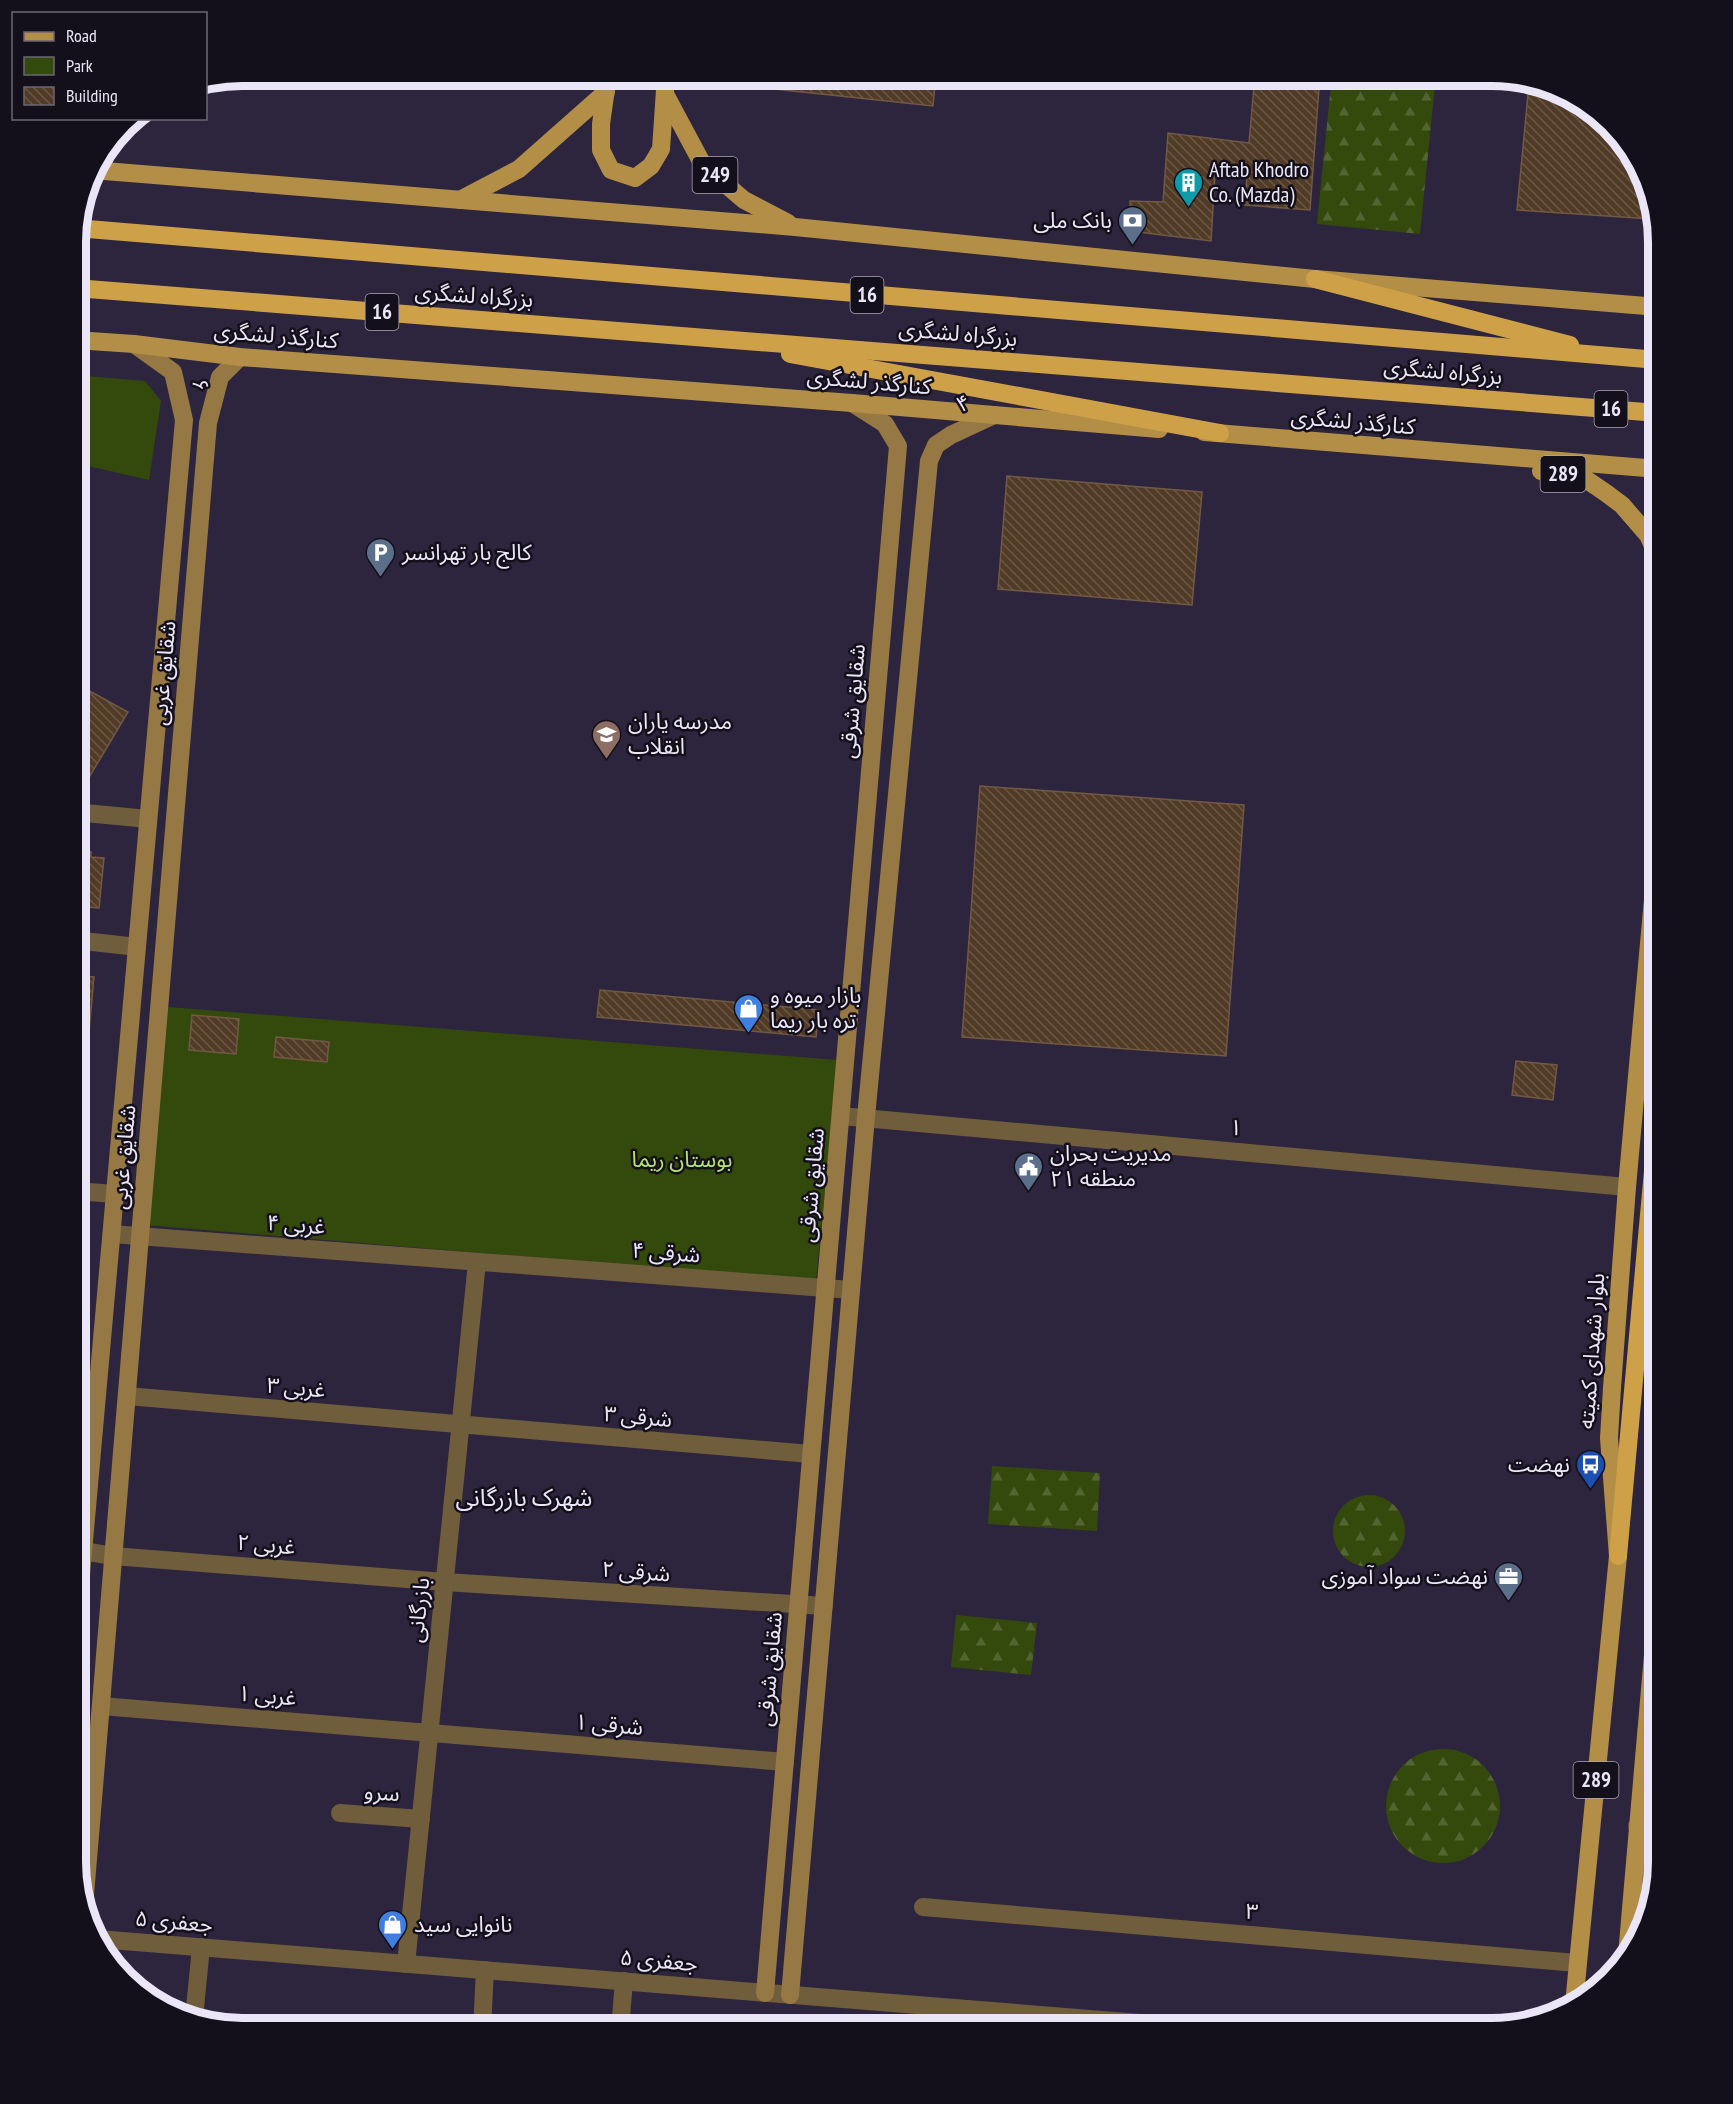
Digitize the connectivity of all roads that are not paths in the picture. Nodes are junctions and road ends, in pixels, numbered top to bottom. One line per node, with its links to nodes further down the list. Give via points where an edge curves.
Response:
1 (604, 86): 6 (main road, via 519,170)
2 (607, 86): 4 (main road, via 601,150 611,170 635,178 651,166 661,149)
3 (665, 86): 4 (main road)
4 (665, 94): 7 (main road, 249, via 703,165 744,200)
5 (103, 171): 6 (main road)
6 (460, 200): 7 (main road)
7 (795, 227): 9 (main road)
8 (86, 229): 16 (highway, بزرگراه لشگری / 16)
9 (1315, 279): 11 (main road); 16 (highway)
10 (86, 289): 12 (highway, بزرگراه لشگری / 16)
11 (1648, 306)
12 (688, 335): 19 (highway, بزرگراه لشگری / 16); 23 (highway)
13 (86, 340): 14 (main road, کنارگذر لشگری)
14 (134, 344): 15 (main road, کنارگذر لشگری); 21 (street, ۶, via 173,372)
15 (240, 357): 18 (main road, کنارگذر لشگری); 22 (street, شقایق غربی, via 220,377)
16 (1618, 357): 17 (highway, بزرگراه لشگری / 16)
17 (1648, 359)
18 (852, 403): 20 (main road, کنارگذر لشگری); 34 (street, شقایق شرقی, via 885,424 898,446)
19 (1648, 412)
20 (994, 416): 23 (main road, کنارگذر لشگری); 35 (street, ۴, via 951,435 936,446 929,461)
21 (184, 420): 22 (street); 27 (street, شقایق غربی)
22 (208, 423): 28 (street, شقایق غربی)
23 (1220, 434): 24 (main road, کنارگذر لشگری)
24 (1433, 452): 25 (main road, کنارگذر لشگری); 26 (main road, 289, via 1584,478 1622,505)
25 (1648, 468)
26 (1648, 535)
27 (157, 722): 28 (street); 30 (street, شقایق غربی)
28 (183, 724): 41 (street, شقایق غربی)
29 (86, 813): 30 (street)
30 (148, 819): 32 (street, شقایق غربی)
31 (86, 941): 32 (street)
32 (137, 947): 38 (street, شقایق غربی)
33 (1648, 955): 36 (main road, بلوار شهدای کمیته / 289)
34 (840, 1116): 35 (street, ۱); 43 (street, شقایق شرقی)
35 (866, 1117): 36 (street, ۱); 44 (street)
36 (1627, 1187): 53 (main road, بلوار شهدای کمیته / 289, via 1609,1438)
37 (86, 1192): 38 (street)
38 (115, 1194): 40 (street, شقایق غربی)
39 (1648, 1226): 53 (highway)
40 (111, 1234): 41 (street, ۴ غربی); 48 (street, شقایق غربی)
41 (140, 1236): 42 (street, ۴ غربی); 45 (street, شقایق غربی)
42 (477, 1262): 43 (street, ۴ شرقی); 46 (street, بازرگانی)
43 (826, 1288): 44 (street, ۴ شرقی); 49 (street, شقایق شرقی)
44 (851, 1290): 56 (street)
45 (127, 1396): 46 (street, ۳ غربی); 52 (street, شقایق غربی)
46 (461, 1425): 49 (street, ۳ شرقی); 54 (street, بازرگانی)
47 (86, 1427): 48 (street)
48 (94, 1428): 50 (street, شقایق غربی)
49 (811, 1454): 55 (street, شقایق شرقی)
50 (86, 1517)
51 (86, 1552): 52 (street, ۲ غربی)
52 (113, 1556): 54 (street, ۲ غربی); 57 (street, شقایق غربی)
53 (1618, 1556): 70 (main road, بلوار شهدای کمیته / 289)
54 (445, 1582): 55 (street, ۲ شرقی); 59 (street, بازرگانی)
55 (799, 1606): 56 (street, ۲ شرقی); 60 (street, شقایق شرقی)
56 (824, 1606): 76 (street)
57 (101, 1706): 59 (street, ۱ غربی); 65 (street, شقایق غربی)
58 (1648, 1706): 63 (main road, 289)
59 (429, 1733): 60 (street, ۱ شرقی); 62 (street, بازرگانی)
60 (785, 1762): 74 (street, شقایق شرقی)
61 (340, 1813): 62 (street, سرو)
62 (420, 1819): 71 (street, بازرگانی)
63 (1637, 1826): 64 (street); 67 (main road, 289)
64 (1648, 1827)
65 (87, 1876)
66 (923, 1907): 70 (street, ۳)
67 (1628, 1937)
68 (107, 1940): 69 (street, جعفری ۵)
69 (201, 1947): 71 (street, جعفری ۵); 77 (street)
70 (1577, 1963): 75 (main road, بلوار شهدای کمیته / 289)
71 (406, 1964): 72 (street, جعفری ۵)
72 (485, 1970): 73 (street, جعفری ۵); 78 (street)
73 (624, 1981): 74 (street, جعفری ۵); 79 (street)
74 (765, 1992): 76 (street, جعفری ۵)
75 (1575, 1994)
76 (790, 1995): 80 (street, جعفری ۵)
77 (195, 2011)
78 (483, 2018)
79 (621, 2018)
80 (1078, 2018)

